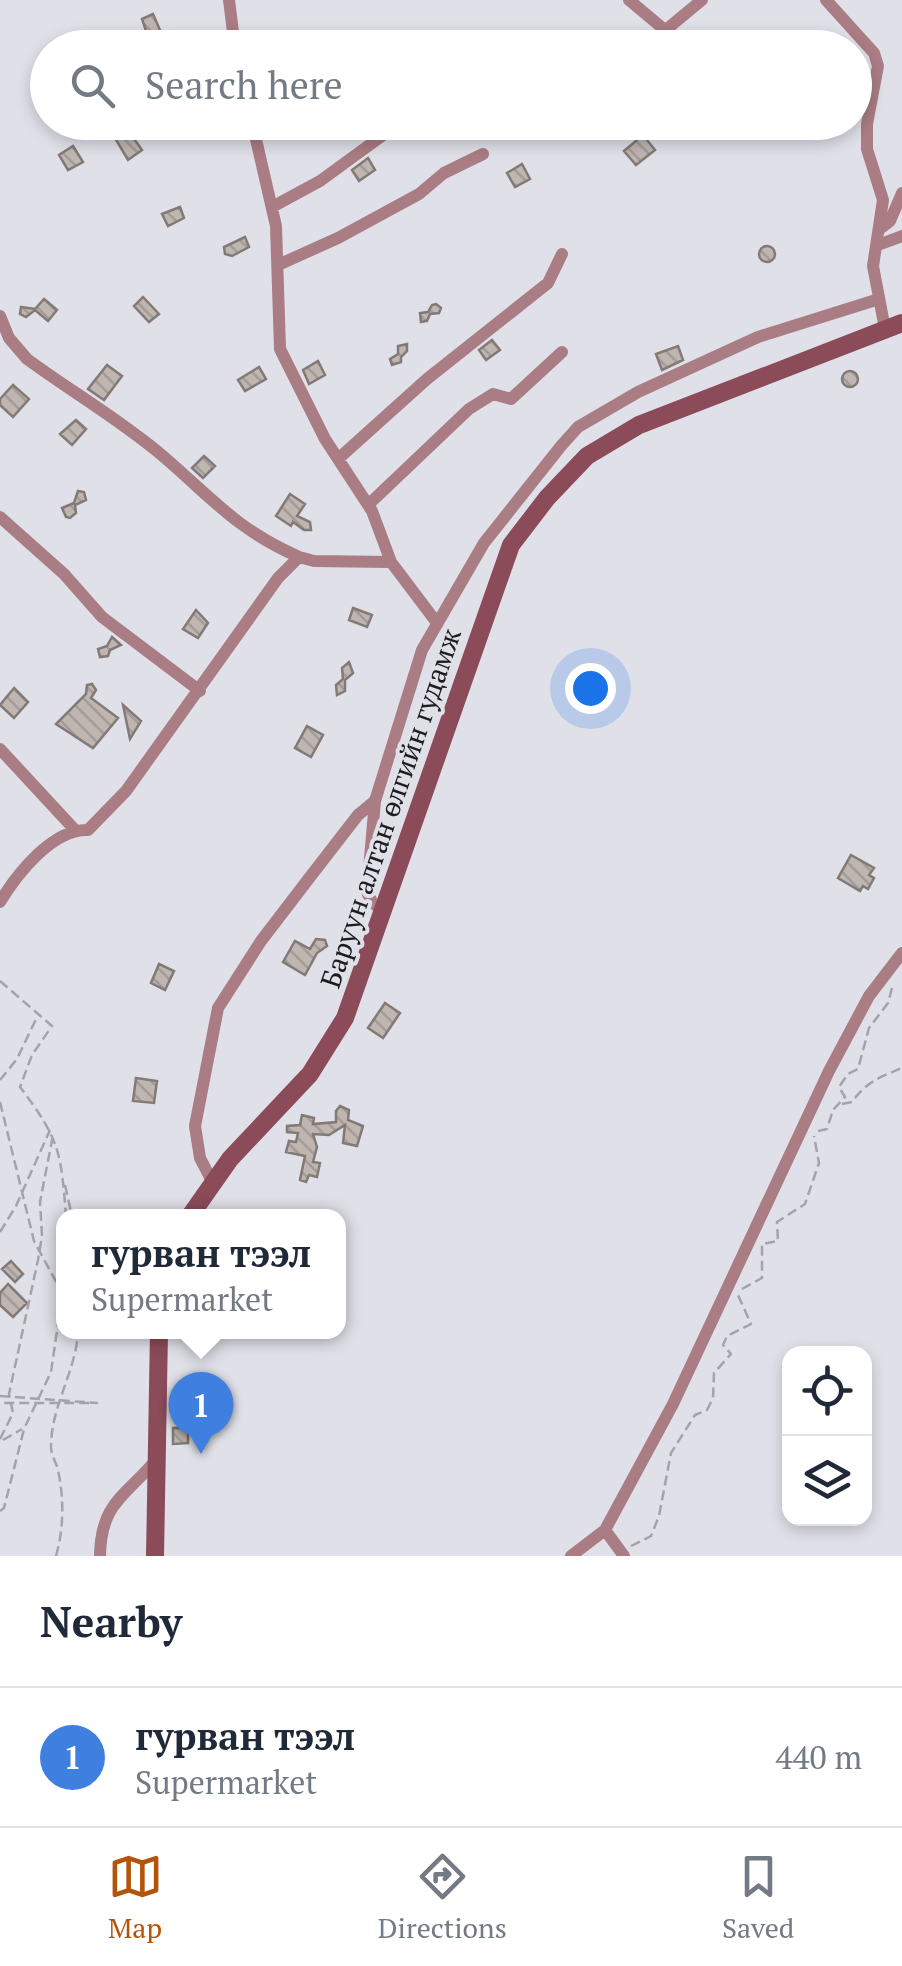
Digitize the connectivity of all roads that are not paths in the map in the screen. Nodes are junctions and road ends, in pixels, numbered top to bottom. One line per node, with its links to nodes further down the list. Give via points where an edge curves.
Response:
1 (229, 0): 5 (street)
2 (629, 0): 6 (street)
3 (702, 0): 7 (street)
4 (826, 0): 8 (street)
5 (233, 30)
6 (665, 30)
7 (667, 30)
8 (853, 30)
9 (872, 51): 10 (street, via 878,66)
10 (872, 95)
11 (256, 140): 16 (street)
12 (377, 140): 16 (street)
13 (867, 140): 17 (street, via 880,186)
14 (483, 154): 21 (street)
15 (902, 193): 17 (street)
16 (272, 207): 21 (street)
17 (881, 228): 19 (street)
18 (902, 236): 19 (street)
19 (878, 245): 22 (street)
20 (562, 254): 26 (street, via 548,283)
21 (278, 265): 26 (street, via 280,349)
22 (880, 298): 24 (street); 31 (street, via 758,337 578,427 512,503)
23 (0, 316): 29 (street, via 27,359 165,458 216,508)
24 (894, 326): 37 (main road, Баруун алтан өлгийн гудамж, via 640,425 587,456 547,498 512,546)
25 (562, 352): 27 (street, via 511,399 493,394 470,409)
26 (338, 459): 27 (street)
27 (368, 505): 30 (street)
28 (0, 517): 32 (street, via 102,617)
29 (299, 557): 30 (street); 32 (street)
30 (391, 562): 31 (street)
31 (436, 623): 34 (street)
32 (200, 691): 35 (street, via 126,791 88,830)
33 (0, 750): 35 (street)
34 (375, 801): 37 (street, via 366,892); 39 (street, via 310,877 218,1008 195,1126)
35 (75, 830): 36 (street, via 52,843)
36 (0, 902)
37 (383, 910): 39 (main road, Баруун алтан өлгийн гудамж, via 345,1018 310,1074)
38 (902, 953): 43 (street, via 837,1056)
39 (212, 1183): 40 (main road, Баруун алтан өлгийн гудамж)
40 (195, 1209)
41 (158, 1339): 42 (main road)
42 (156, 1460): 45 (street, via 104,1519); 46 (main road)
43 (605, 1530): 44 (street); 47 (street)
44 (622, 1554)
45 (100, 1556)
46 (154, 1556)
47 (571, 1556)

